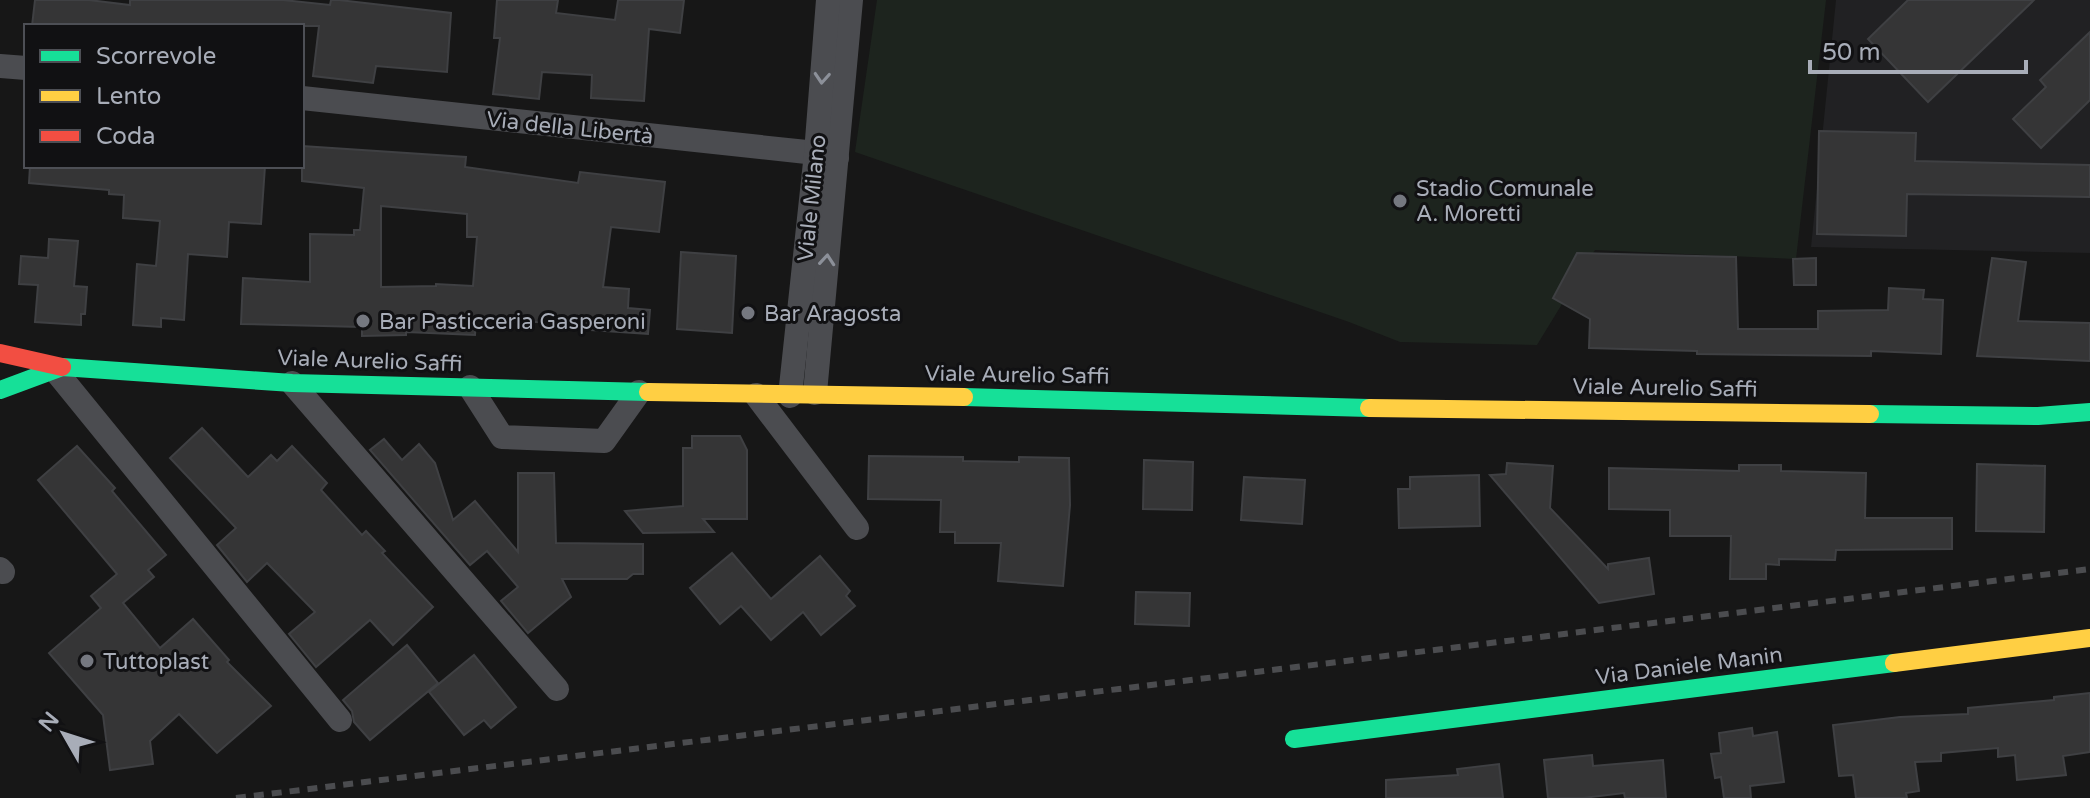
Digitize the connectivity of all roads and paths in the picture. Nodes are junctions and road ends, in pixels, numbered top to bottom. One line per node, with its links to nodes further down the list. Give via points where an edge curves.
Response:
1 (828, 0): 6 (street, Viale Milano, one-way to 6)
2 (851, 0): 6 (street, Viale Milano)
3 (0, 66): 4 (street)
4 (24, 68)
5 (304, 98): 6 (street, Via della Libertà)
6 (827, 156): 13 (street, Viale Milano)
7 (0, 353): 8 (street)
8 (58, 368): 9 (street, Viale Aurelio Saffi); 11 (street, Viale Aurelio Saffi); 21 (street)
9 (292, 383): 10 (street, Viale Aurelio Saffi); 20 (street)
10 (470, 387): 12 (street, Viale Aurelio Saffi); 12 (street, via 502,437 604,441)
11 (0, 390)
12 (639, 392): 14 (street, Viale Aurelio Saffi)
13 (802, 394): 14 (street, Viale Aurelio Saffi); 16 (street, Viale Aurelio Saffi)
14 (756, 395): 18 (street)
15 (2090, 412): 16 (street, Viale Aurelio Saffi)
16 (2038, 416): 17 (street, Viale Aurelio Saffi)
17 (2090, 424)
18 (857, 528)
19 (2090, 638): 22 (street, Via Daniele Manin)
20 (557, 689)
21 (340, 720)
22 (1294, 739)

